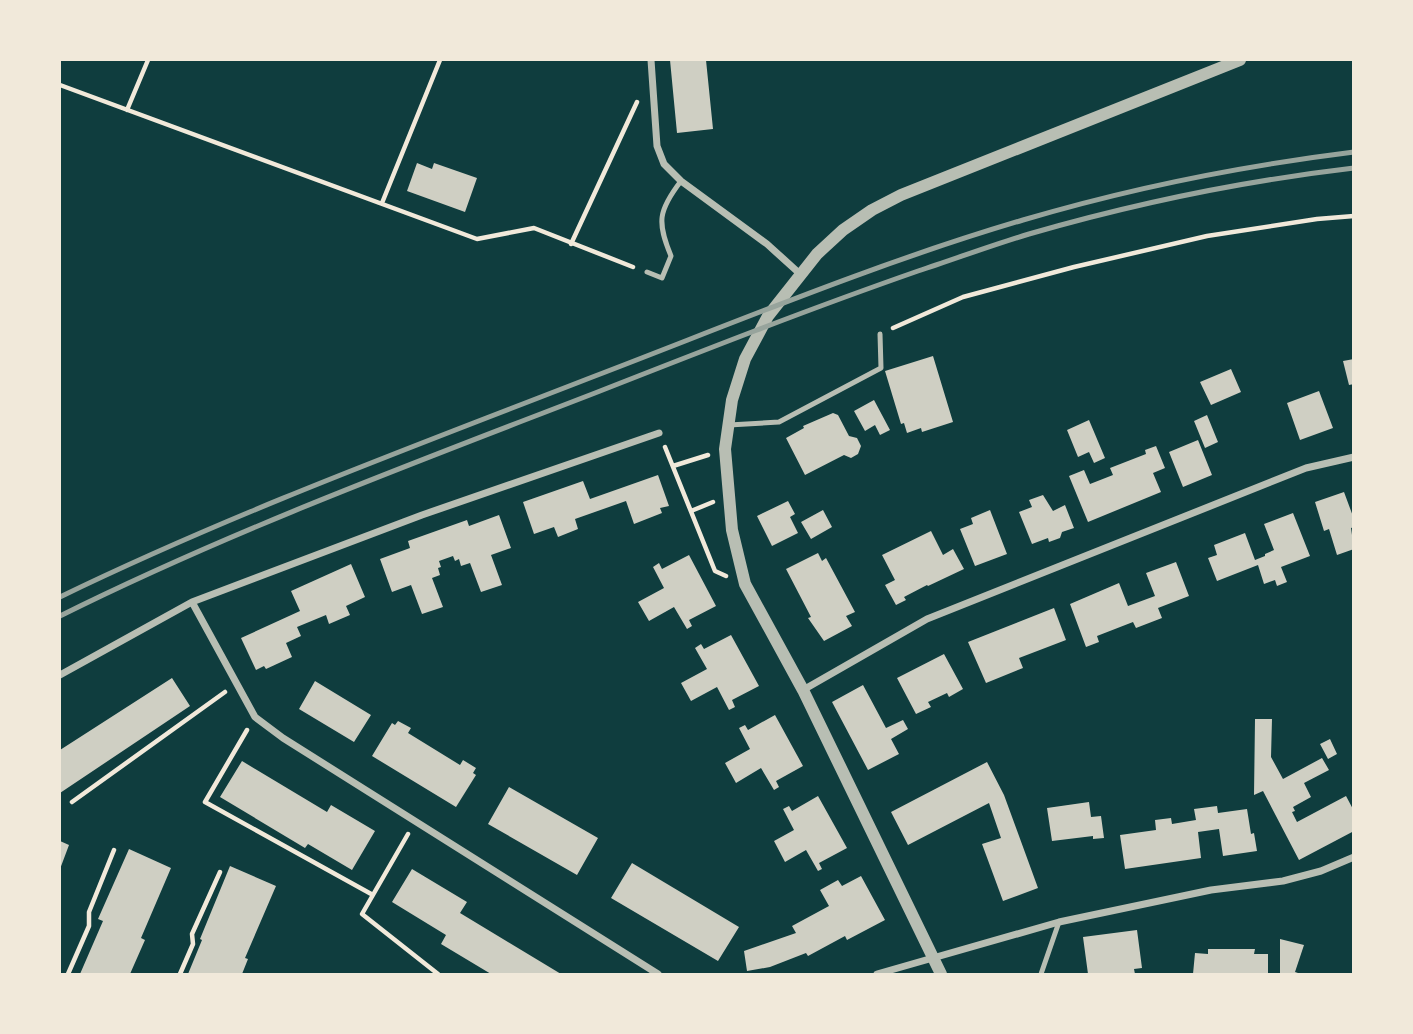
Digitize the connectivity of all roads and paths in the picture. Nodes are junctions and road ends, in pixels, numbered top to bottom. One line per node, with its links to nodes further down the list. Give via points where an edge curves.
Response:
1 (148, 60): 7 (path)
2 (440, 60): 9 (path)
3 (651, 60): 8 (street, via 657,146 664,164)
4 (1240, 60): 13 (street, via 901,195 843,230)
5 (60, 85): 7 (path)
6 (638, 99): 11 (path)
7 (128, 110): 9 (path)
8 (681, 181): 12 (lane, via 665,203 660,231 671,256 662,278); 13 (street, via 767,244)
9 (382, 203): 11 (path, via 477,239 534,228)
10 (1353, 216): 14 (path, via 1207,236 1074,267 962,297)
11 (571, 244): 12 (path)
12 (647, 272)
13 (799, 274): 15 (street, via 768,316 745,359)
14 (880, 334): 15 (lane, via 881,368 779,422)
15 (729, 425): 17 (street)
16 (659, 433): 19 (path); 21 (street, via 422,515)
17 (725, 449): 19 (path); 20 (street, via 732,530)
18 (1353, 457): 24 (street, via 1306,468 927,619)
19 (673, 466): 20 (path, via 715,571)
20 (745, 584): 24 (street)
21 (192, 602): 22 (street); 23 (street)
22 (60, 675)
23 (236, 684): 25 (street); 26 (path)
24 (803, 690): 33 (street)
25 (255, 717): 27 (street); 31 (path, via 205,802)
26 (72, 802)
27 (416, 821): 31 (path); 37 (street)
28 (114, 850): 34 (path)
29 (1353, 857): 32 (street, via 1283,881 1211,890)
30 (220, 873): 35 (path, via 192,934 193,944)
31 (373, 895): 36 (path, via 362,914)
32 (1059, 922): 33 (street); 40 (lane)
33 (935, 958): 38 (street); 39 (street)
34 (68, 975)
35 (180, 975)
36 (438, 975)
37 (658, 975)
38 (877, 975)
39 (941, 975)
40 (1041, 975)

